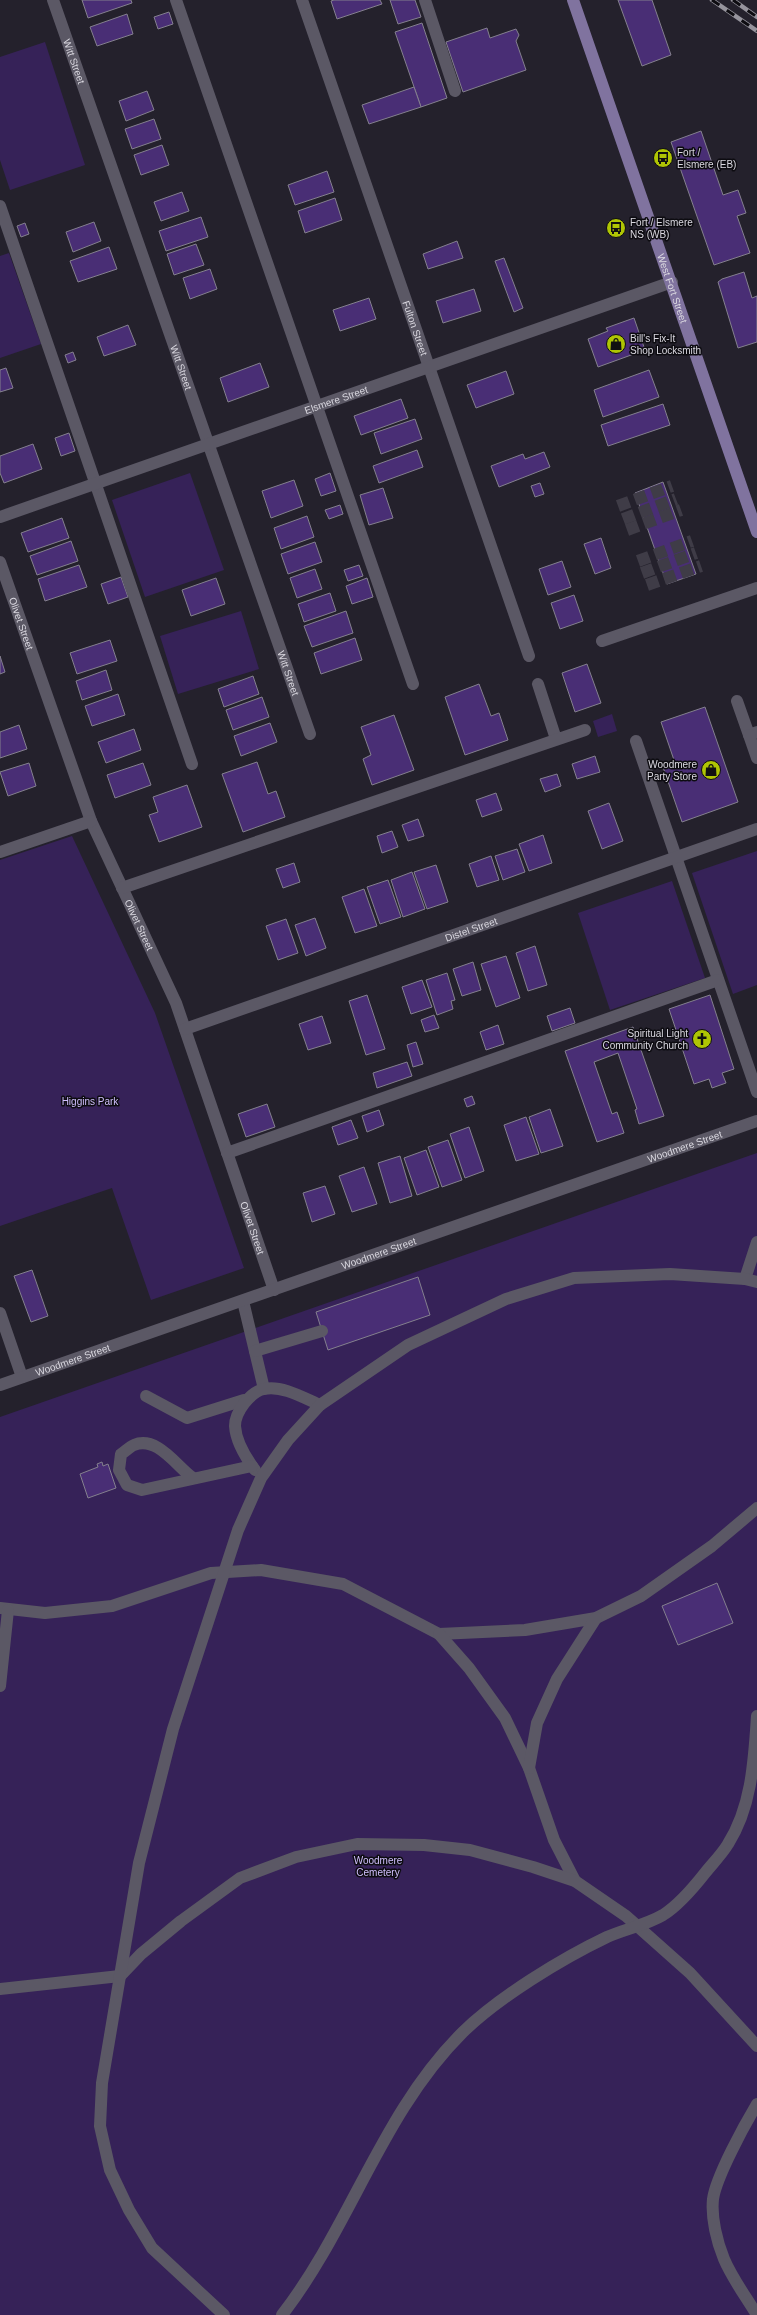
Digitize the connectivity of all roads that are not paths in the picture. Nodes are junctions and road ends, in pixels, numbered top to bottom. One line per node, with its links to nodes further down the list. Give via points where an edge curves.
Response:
1 (53, 0): 11 (street, Witt Street)
2 (176, 0): 10 (street)
3 (302, 0): 9 (street, Fulton Street)
4 (425, 0): 6 (street)
5 (573, 0): 8 (main road, West Fort Street)
6 (455, 91)
7 (0, 206): 12 (street)
8 (672, 282): 9 (street, Elsmere Street); 14 (main road, West Fort Street)
9 (428, 368): 10 (street, Elsmere Street); 18 (street, Fulton Street)
10 (318, 407): 11 (street, Elsmere Street); 19 (street)
11 (207, 445): 12 (street, Elsmere Street); 24 (street, Witt Street)
12 (97, 484): 13 (street, Elsmere Street); 28 (street)
13 (0, 517)
14 (757, 532)
15 (0, 562): 29 (street, Olivet Street)
16 (757, 588): 17 (street)
17 (602, 641)
18 (529, 656)
19 (413, 684)
20 (538, 684): 25 (street)
21 (736, 701): 23 (street)
22 (585, 730): 25 (street)
23 (753, 733): 27 (street)
24 (310, 734)
25 (556, 739): 33 (street)
26 (636, 741): 32 (street)
27 (757, 758)
28 (192, 764)
29 (91, 821): 31 (street); 33 (street, Olivet Street)
30 (757, 829): 32 (street, Distel Street)
31 (0, 852)
32 (675, 857): 34 (street); 35 (street, Distel Street)
33 (122, 888): 35 (street, Olivet Street, via 176,1003)
34 (718, 980): 36 (street); 38 (street)
35 (185, 1030): 38 (street, Olivet Street)
36 (757, 1092)
37 (757, 1121): 42 (street, Woodmere Street)
38 (227, 1153): 42 (street, Olivet Street)
39 (757, 1242): 40 (street)
40 (745, 1279): 41 (street); 52 (street, via 670,1274 574,1278 506,1299 413,1342)
41 (757, 1282)
42 (274, 1290): 43 (street, Woodmere Street)
43 (243, 1301): 46 (street); 47 (street, Woodmere Street)
44 (0, 1313): 47 (street)
45 (322, 1331): 46 (street)
46 (255, 1351): 49 (street)
47 (22, 1377): 48 (street, Woodmere Street)
48 (0, 1385)
49 (264, 1389): 51 (street); 52 (street, via 286,1391)
50 (146, 1396): 51 (street, via 187,1418)
51 (244, 1400): 53 (street, via 235,1425 244,1456)
52 (320, 1405): 55 (street, via 288,1440)
53 (252, 1466): 54 (street); 55 (street)
54 (193, 1478): 54 (street, via 181,1470 167,1454 152,1445 134,1445 121,1454 119,1470 127,1485 142,1490)
55 (261, 1478): 57 (street, via 238,1530)
56 (757, 1508): 59 (street, via 680,1570 641,1596)
57 (224, 1571): 58 (street, via 112,1606 45,1613); 60 (street, via 262,1570 343,1584); 66 (street, via 167,1752 139,1863)
58 (4, 1609): 61 (street)
59 (596, 1618): 60 (street, via 525,1630); 63 (street, via 557,1679 540,1717)
60 (439, 1634): 63 (street, via 469,1668 505,1718)
61 (0, 1686)
62 (757, 1716): 65 (street, via 751,1782 743,1812 728,1844 694,1887 663,1915)
63 (529, 1768): 64 (street, via 554,1840)
64 (575, 1881): 65 (street, via 626,1916); 66 (street, via 470,1850 424,1845 357,1844 296,1857 240,1878 181,1921 141,1954)
65 (636, 1926): 68 (street, via 690,1973); 71 (street, via 606,1938 522,1985 464,2032 416,2087 381,2146 341,2224 300,2291)
66 (120, 1976): 67 (street); 70 (street, via 102,2083 100,2126 110,2170 129,2210 152,2248)
67 (0, 1990)
68 (757, 2046)
69 (757, 2104): 72 (street, via 736,2143 714,2198 714,2225 724,2259)
70 (224, 2315)
71 (282, 2315)
72 (757, 2315)

